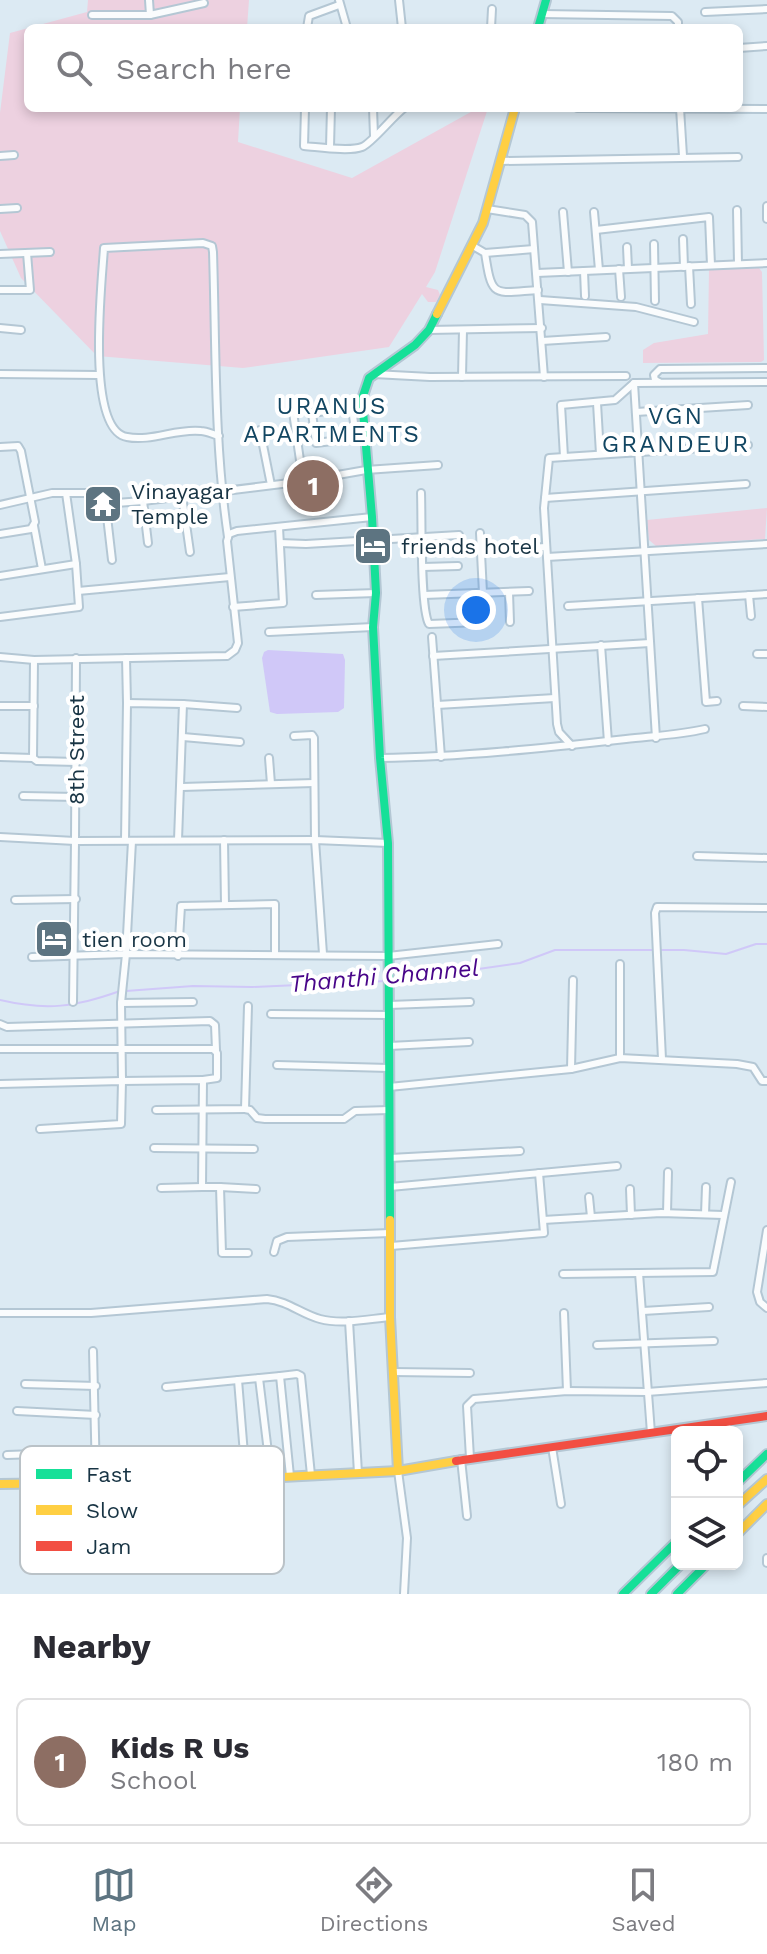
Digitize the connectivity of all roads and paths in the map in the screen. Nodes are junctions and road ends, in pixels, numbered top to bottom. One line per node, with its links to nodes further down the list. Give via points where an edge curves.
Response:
1 (149, 0): 11 (street)
2 (399, 0): 14 (street)
3 (546, 0): 9 (main road)
4 (339, 2): 12 (street, via 309,16); 13 (street)
5 (204, 3): 11 (street)
6 (492, 9): 15 (street)
7 (767, 9): 8 (street)
8 (705, 12)
9 (542, 14): 16 (main road); 17 (street, via 672,16)
10 (92, 15): 11 (street)
11 (150, 15)
12 (308, 24)
13 (346, 24)
14 (402, 24)
15 (491, 24)
16 (539, 24)
17 (678, 24)
18 (767, 46): 19 (street)
19 (743, 48)
20 (743, 109): 21 (street)
21 (767, 109)
22 (305, 112): 29 (street, via 304,146)
23 (331, 112): 29 (street)
24 (373, 112): 28 (street)
25 (398, 112): 28 (street)
26 (514, 112): 34 (main road)
27 (680, 112): 32 (street)
28 (374, 136): 29 (street, via 361,147)
29 (330, 147)
30 (14, 155): 31 (street)
31 (0, 156)
32 (683, 156): 33 (street); 34 (street)
33 (738, 157)
34 (501, 161): 38 (main road)
35 (767, 206): 42 (street)
36 (17, 208): 37 (street)
37 (0, 209)
38 (487, 209): 46 (main road); 48 (street, via 529,217)
39 (737, 210): 54 (street)
40 (563, 212): 62 (street)
41 (594, 212): 43 (street)
42 (767, 219)
43 (596, 230): 55 (street, via 709,217); 60 (street)
44 (683, 239): 56 (street)
45 (654, 244): 57 (street)
46 (473, 246): 51 (street); 75 (main road)
47 (627, 247): 59 (street)
48 (534, 249): 51 (street); 63 (street)
49 (50, 252): 50 (street)
50 (27, 253): 52 (street); 64 (street, via 30,290)
51 (485, 253): 65 (street, via 487,278 494,289)
52 (0, 254)
53 (767, 263): 54 (street)
54 (738, 264): 55 (street)
55 (711, 265): 56 (street)
56 (686, 266): 57 (street); 70 (street)
57 (655, 268): 59 (street); 69 (street)
58 (619, 269): 59 (street); 60 (street); 67 (street)
59 (628, 269)
60 (599, 270): 61 (street)
61 (584, 271): 62 (street); 66 (street)
62 (568, 272): 63 (street)
63 (537, 273): 65 (street)
64 (0, 290)
65 (538, 290): 68 (street)
66 (585, 296)
67 (621, 297)
68 (540, 300): 71 (street, via 636,307); 73 (street)
69 (655, 301)
70 (691, 304)
71 (694, 322)
72 (0, 328): 74 (street)
73 (542, 328): 76 (street); 78 (street)
74 (21, 330)
75 (429, 330): 76 (street); 81 (main road)
76 (463, 330): 84 (street)
77 (606, 337): 78 (street)
78 (542, 341): 85 (street)
79 (767, 368): 88 (street, via 657,370 655,380)
80 (0, 374): 82 (street)
81 (374, 374): 84 (street); 91 (main road)
82 (98, 375): 95 (street, via 106,413 114,430 125,437 201,431); 95 (street, via 104,248 207,244 213,252)
83 (626, 376): 85 (street)
84 (462, 377): 85 (street)
85 (544, 377)
86 (767, 382): 88 (street)
87 (634, 383): 88 (street); 89 (street, via 615,400); 93 (street)
88 (663, 383)
89 (597, 403): 100 (street); 101 (street, via 561,405)
90 (748, 405): 93 (street)
91 (357, 407): 96 (main road); 96 (street, via 312,413 316,443)
92 (293, 412): 104 (street)
93 (636, 412): 99 (street)
94 (260, 430): 106 (street)
95 (219, 436): 107 (street)
96 (360, 437): 103 (main road)
97 (748, 445): 99 (street)
98 (0, 447): 112 (street, via 18,446 21,451)
99 (638, 451): 100 (street); 108 (street)
100 (600, 454): 101 (street)
101 (564, 457): 113 (street, via 549,458)
102 (438, 465): 103 (street)
103 (366, 470): 104 (street); 117 (main road)
104 (303, 481): 106 (street)
105 (746, 484): 108 (street)
106 (271, 485): 107 (street)
107 (221, 490): 111 (street); 123 (street)
108 (641, 491): 113 (street); 131 (street)
109 (66, 493): 112 (street); 114 (street, via 97,493); 135 (street)
110 (421, 493): 124 (street)
111 (182, 496): 115 (street); 132 (street)
112 (29, 497): 116 (street); 118 (street)
113 (545, 498): 129 (street)
114 (105, 499): 115 (street); 134 (street)
115 (143, 501): 126 (street)
116 (0, 505)
117 (372, 517): 119 (street); 125 (main road)
118 (34, 526): 121 (street); 138 (street)
119 (279, 527): 123 (street, via 237,531); 127 (street)
120 (480, 533): 145 (street)
121 (0, 534)
122 (459, 535): 124 (street)
123 (228, 537): 140 (street)
124 (422, 538): 125 (street); 137 (street)
125 (373, 541): 127 (street); 144 (main road)
126 (148, 543)
127 (280, 543): 153 (street, via 283,604)
128 (767, 544): 131 (street)
129 (546, 547): 130 (street); 133 (street)
130 (506, 549)
131 (644, 551): 133 (street); 151 (street)
132 (190, 552)
133 (547, 557): 162 (street)
134 (112, 560)
135 (76, 564): 138 (street); 141 (street)
136 (458, 566): 137 (street)
137 (423, 567): 148 (street)
138 (42, 569): 139 (street)
139 (0, 576)
140 (230, 577): 141 (street); 153 (street)
141 (78, 591): 155 (street, via 76,609)
142 (529, 591): 143 (street)
143 (509, 592): 145 (street); 156 (street)
144 (376, 593): 147 (street); 157 (main road)
145 (483, 593): 148 (street); 148 (street, via 481,622 432,625 426,622)
146 (767, 594): 149 (street)
147 (316, 595)
148 (424, 595)
149 (749, 595): 150 (street); 154 (street)
150 (698, 598): 151 (street); 171 (street, via 706,702)
151 (647, 601): 152 (street); 160 (street)
152 (568, 606)
153 (233, 607): 168 (street, via 238,643 227,656)
154 (751, 616)
155 (0, 617)
156 (510, 622)
157 (373, 627): 158 (street); 191 (main road)
158 (269, 632)
159 (432, 637): 165 (street)
160 (650, 643): 161 (street); 183 (street)
161 (601, 645): 162 (street); 185 (street)
162 (552, 649): 165 (street); 170 (street)
163 (757, 654): 164 (street)
164 (767, 654)
165 (433, 656): 174 (street)
166 (0, 657): 169 (street)
167 (76, 658): 168 (street); 169 (street); 192 (street, 8th Street)
168 (126, 658): 172 (street)
169 (34, 660): 176 (street)
170 (555, 698): 174 (street); 186 (street, via 557,729)
171 (717, 701)
172 (127, 703): 173 (street); 203 (street)
173 (183, 704): 179 (street); 182 (street)
174 (437, 705): 188 (street)
175 (0, 706): 176 (street)
176 (34, 706): 189 (street)
177 (743, 706): 178 (street)
178 (767, 707)
179 (237, 708)
180 (705, 729): 183 (street)
181 (294, 736): 193 (street, via 314,737)
182 (183, 737): 184 (street); 195 (street)
183 (656, 738): 185 (street)
184 (240, 742)
185 (608, 742): 186 (street)
186 (572, 746): 188 (street)
187 (0, 757): 189 (street)
188 (441, 757): 191 (street)
189 (33, 758): 192 (street)
190 (269, 758): 194 (street)
191 (380, 758): 204 (main road)
192 (77, 762): 197 (street, 8th Street)
193 (314, 783): 194 (street); 201 (street)
194 (271, 784): 195 (street)
195 (182, 787): 199 (street)
196 (23, 796): 197 (street)
197 (77, 797): 202 (street, 8th Street)
198 (0, 837): 202 (street)
199 (178, 840): 200 (street); 203 (street)
200 (224, 840): 201 (street); 209 (street)
201 (315, 840): 204 (street); 213 (street)
202 (75, 841): 203 (street); 207 (street, 8th Street)
203 (129, 841): 212 (street)
204 (388, 843): 217 (main road)
205 (697, 856): 206 (street)
206 (767, 858)
207 (76, 899): 208 (street); 214 (street, 8th Street)
208 (15, 900)
209 (225, 905): 215 (street, via 275,904); 216 (street, via 181,906)
210 (767, 908): 237 (street, via 660,906 655,913)
211 (498, 944): 217 (street)
212 (126, 954): 214 (street); 216 (street); 224 (street)
213 (323, 954): 215 (street); 217 (street)
214 (74, 955): 218 (street); 221 (street, 8th Street)
215 (275, 955): 216 (street)
216 (178, 956)
217 (388, 956): 225 (main road)
218 (32, 957)
219 (620, 964): 236 (street)
220 (573, 980): 240 (street)
221 (73, 1002)
222 (193, 1002): 224 (street)
223 (470, 1002): 225 (street)
224 (121, 1003): 230 (street)
225 (389, 1005): 228 (main road)
226 (248, 1006): 247 (street)
227 (271, 1014): 228 (street)
228 (389, 1015): 232 (main road)
229 (0, 1024): 230 (street)
230 (121, 1025): 234 (street); 235 (street, via 212,1021)
231 (469, 1042): 232 (street)
232 (389, 1046): 239 (main road)
233 (0, 1049): 234 (street)
234 (121, 1049): 235 (street); 242 (street)
235 (216, 1050): 241 (street, via 217,1078)
236 (620, 1058): 237 (street); 240 (street)
237 (662, 1059): 243 (street, via 753,1067)
238 (277, 1065): 239 (street)
239 (389, 1068): 245 (main road)
240 (571, 1069): 245 (street)
241 (203, 1080): 242 (street); 246 (street)
242 (122, 1081): 244 (street); 250 (street, via 121,1124)
243 (767, 1081)
244 (0, 1084)
245 (389, 1087): 249 (main road)
246 (202, 1109): 247 (street); 248 (street); 252 (street)
247 (245, 1109): 249 (street, via 261,1119 344,1119 355,1111)
248 (156, 1110)
249 (389, 1110): 255 (main road)
250 (40, 1129)
251 (154, 1148): 252 (street)
252 (202, 1148): 253 (street); 260 (street)
253 (254, 1149)
254 (520, 1151): 255 (street)
255 (390, 1158): 262 (main road)
256 (617, 1166): 258 (street)
257 (668, 1172): 268 (street)
258 (539, 1173): 262 (street); 273 (street)
259 (731, 1182): 271 (street)
260 (202, 1187): 261 (street); 264 (street)
261 (220, 1187): 265 (street); 278 (street, via 222,1253)
262 (390, 1187): 275 (main road)
263 (706, 1187): 269 (street)
264 (161, 1188)
265 (256, 1189)
266 (630, 1189): 270 (street)
267 (589, 1197): 272 (street)
268 (667, 1213): 269 (street); 270 (street)
269 (705, 1214): 271 (street)
270 (631, 1215): 272 (street)
271 (723, 1215): 279 (street, via 713,1272)
272 (591, 1217): 273 (street)
273 (543, 1220): 276 (street, via 544,1233)
274 (767, 1230): 282 (street, via 757,1292)
275 (390, 1233): 276 (main road); 277 (street, via 287,1237 277,1241)
276 (391, 1246): 286 (main road)
277 (274, 1252)
278 (248, 1253)
279 (639, 1273): 280 (street); 283 (street)
280 (563, 1274)
281 (709, 1307): 283 (street)
282 (767, 1308)
283 (643, 1311): 289 (street)
284 (0, 1313): 287 (street, via 91,1313 267,1299 322,1320)
285 (564, 1313): 301 (street)
286 (390, 1317): 287 (street); 292 (main road)
287 (349, 1321): 318 (street)
288 (714, 1341): 289 (street)
289 (645, 1343): 290 (street); 302 (street)
290 (597, 1345)
291 (93, 1351): 299 (street)
292 (393, 1372): 293 (street); 317 (main road)
293 (470, 1373)
294 (280, 1376): 295 (street); 319 (street, via 301,1376); 321 (street)
295 (259, 1378): 296 (street); 311 (street)
296 (238, 1380): 300 (street); 310 (street)
297 (767, 1383): 302 (street)
298 (25, 1384): 299 (street)
299 (96, 1386): 304 (street)
300 (166, 1387)
301 (567, 1391): 302 (street); 316 (street, via 471,1400)
302 (647, 1392): 308 (street)
303 (17, 1411): 304 (street)
304 (96, 1415): 309 (street)
305 (767, 1416): 306 (main road)
306 (734, 1426)
307 (671, 1432): 308 (main road)
308 (651, 1433): 312 (main road)
309 (94, 1446)
310 (243, 1446)
311 (267, 1446)
312 (552, 1447): 316 (main road); 327 (street)
313 (767, 1454): 322 (main road)
314 (7, 1455): 315 (street)
315 (20, 1455)
316 (466, 1458): 317 (main road); 329 (street)
317 (398, 1471): 318 (main road); 334 (street, via 407,1538)
318 (358, 1473): 319 (main road)
319 (311, 1475): 321 (main road)
320 (284, 1476): 321 (main road)
321 (290, 1476)
322 (743, 1477)
323 (767, 1479): 326 (main road)
324 (0, 1484): 325 (main road)
325 (20, 1484)
326 (743, 1501)
327 (561, 1504)
328 (767, 1504): 330 (main road)
329 (467, 1516)
330 (743, 1528)
331 (671, 1547): 335 (main road)
332 (675, 1570): 336 (main road)
333 (701, 1570): 337 (main road)
334 (404, 1594)
335 (623, 1594)
336 (651, 1594)
337 (677, 1594)

